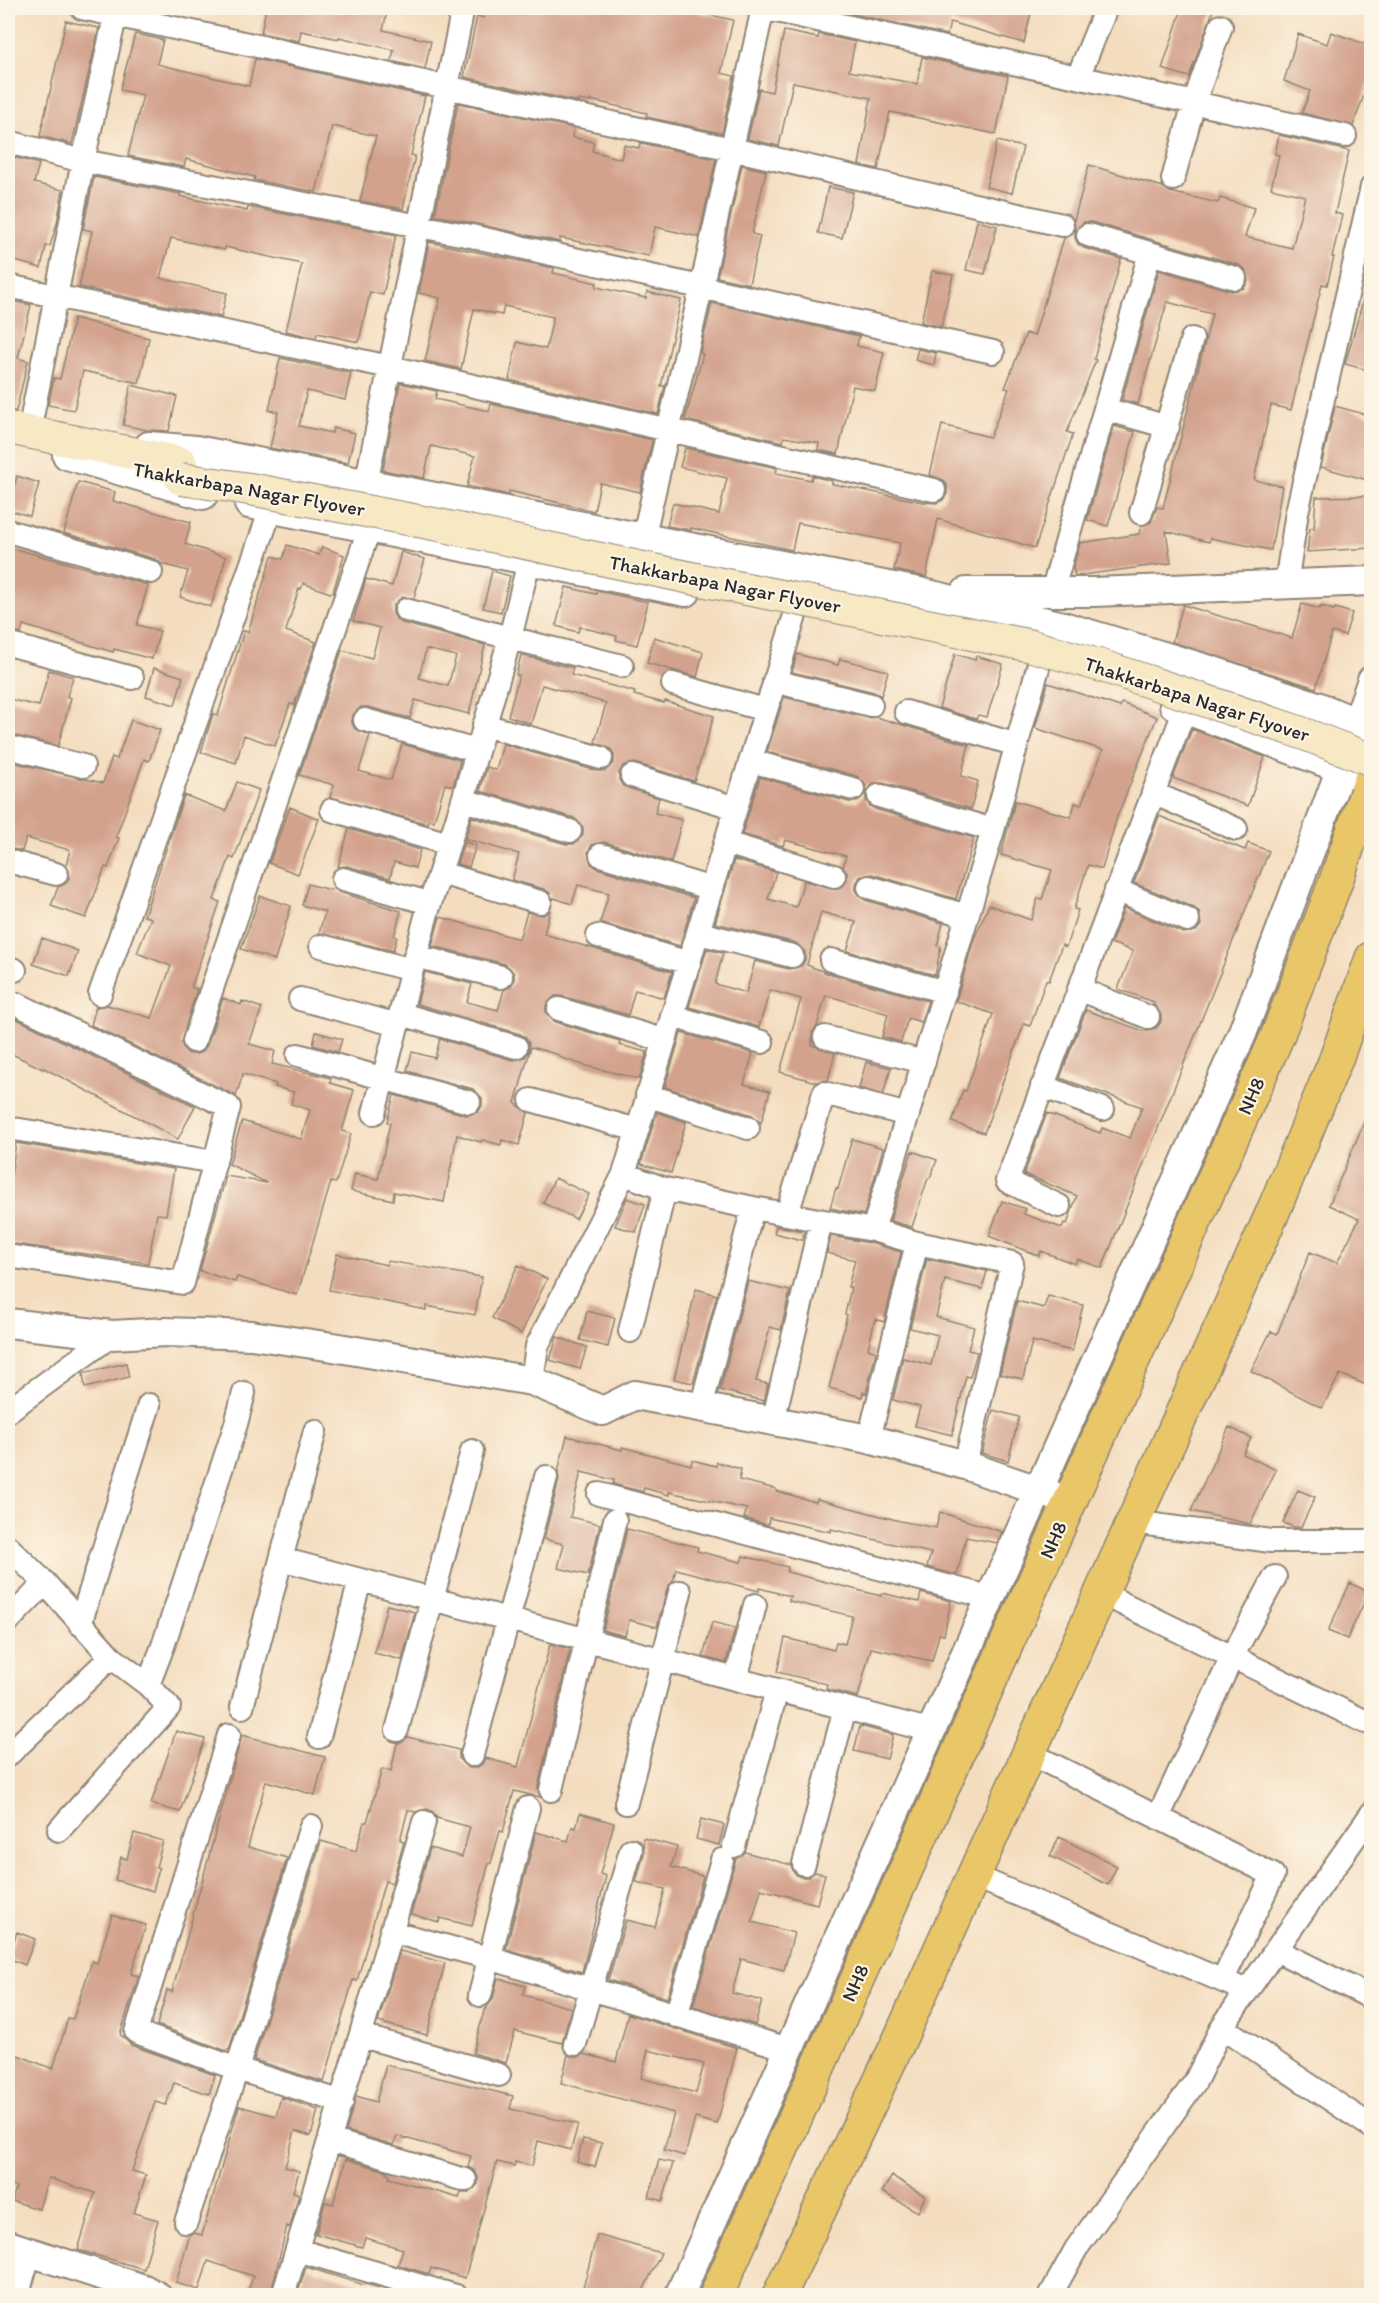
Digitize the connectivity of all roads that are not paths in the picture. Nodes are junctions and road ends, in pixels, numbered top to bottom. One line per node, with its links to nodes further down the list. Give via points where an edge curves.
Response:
1 (82, 8): 5 (street)
2 (463, 8): 8 (street)
3 (763, 8): 7 (street); 12 (street)
4 (1106, 8): 7 (street)
5 (116, 11): 8 (street); 13 (street)
6 (1221, 26): 9 (street)
7 (1078, 77): 9 (street)
8 (448, 86): 12 (street); 17 (street)
9 (1194, 103): 10 (street); 14 (street)
10 (1346, 136)
11 (8, 142): 13 (street)
12 (732, 149): 16 (street); 22 (street)
13 (83, 160): 17 (street); 23 (street)
14 (1173, 179)
15 (1371, 187): 43 (street, via 1297,513)
16 (1062, 225)
17 (419, 226): 22 (street); 26 (street)
18 (1088, 235): 19 (street)
19 (1150, 253): 20 (street); 27 (street)
20 (1235, 278)
21 (8, 286): 23 (street)
22 (702, 289): 25 (street); 29 (street)
23 (56, 298): 26 (street); 30 (street)
24 (1192, 339): 28 (street)
25 (993, 352)
26 (390, 367): 29 (street); 33 (street)
27 (1105, 409): 28 (street); 45 (street)
28 (1168, 427): 36 (street)
29 (668, 429): 34 (street); 39 (street)
30 (15, 435): 31 (main road, Thakkarbapa Nagar Flyover)
31 (68, 447): 32 (main road, Thakkarbapa Nagar Flyover); 33 (street, via 196,450); 35 (street, via 187,492)
32 (181, 471): 63 (main road, Thakkarbapa Nagar Flyover, via 442,512 1035,634 1106,653 1303,719); 70 (main road, Thakkarbapa Nagar Flyover, bridge, via 250,489 1032,646 1299,732)
33 (366, 484): 39 (street)
34 (934, 490)
35 (271, 509): 37 (street); 107 (street)
36 (1141, 513)
37 (369, 529): 40 (street); 116 (street)
38 (8, 531): 41 (street)
39 (643, 539): 44 (street)
40 (529, 561): 47 (street); 49 (street)
41 (151, 572)
42 (1371, 581): 43 (street)
43 (1286, 584): 45 (street)
44 (920, 592): 45 (street); 48 (street); 63 (street, via 1063,626 1180,661 1317,706)
45 (1052, 592)
46 (406, 610): 49 (street)
47 (796, 612): 48 (street); 55 (street)
48 (911, 633): 51 (street)
49 (510, 638): 52 (street); 62 (street)
50 (8, 644): 53 (street)
51 (1039, 664): 58 (street); 64 (street)
52 (622, 666)
53 (132, 678)
54 (1371, 680): 63 (street)
55 (774, 681): 57 (street); 59 (street)
56 (673, 684): 59 (street)
57 (872, 705)
58 (1185, 709): 70 (street); 73 (street)
59 (765, 710): 68 (street)
60 (906, 712): 64 (street)
61 (365, 720): 66 (street)
62 (484, 725): 66 (street); 67 (street)
63 (1366, 733): 70 (street)
64 (1017, 745): 79 (street)
65 (8, 747): 69 (street)
66 (477, 751): 75 (street)
67 (601, 758)
68 (750, 761): 72 (street); 76 (street)
69 (83, 766)
70 (1365, 773): 156 (street, via 1242,1034); 158 (main road, NH8, via 1337,878 1277,1037)
71 (632, 776): 76 (street)
72 (853, 789)
73 (1153, 793): 78 (street); 91 (street)
74 (879, 796): 79 (street)
75 (463, 800): 80 (street); 82 (street)
76 (736, 808): 81 (street)
77 (332, 810): 82 (street)
78 (1236, 829)
79 (993, 830): 94 (street)
80 (570, 831)
81 (726, 843): 87 (street); 90 (street)
82 (449, 844): 85 (street)
83 (601, 855): 90 (street)
84 (8, 861): 86 (street)
85 (440, 873): 92 (street); 93 (street)
86 (56, 874)
87 (834, 876)
88 (343, 879): 93 (street)
89 (869, 887): 94 (street)
90 (712, 889): 96 (street)
91 (1116, 890): 95 (street); 105 (street)
92 (540, 902)
93 (429, 903): 102 (street)
94 (967, 916): 106 (street)
95 (1188, 920)
96 (699, 933): 99 (street); 103 (street)
97 (598, 936): 103 (street)
98 (321, 946): 102 (street)
99 (792, 956)
100 (1371, 958): 160 (main road, via 1336,1059 1272,1214)
101 (831, 960): 106 (street)
102 (414, 963): 104 (street); 113 (street)
103 (689, 963): 111 (street)
104 (501, 977)
105 (1078, 989): 112 (street); 122 (street)
106 (945, 992): 120 (street)
107 (100, 994)
108 (300, 999): 113 (street)
109 (17, 1004): 132 (street, via 229,1107)
110 (559, 1009): 115 (street)
111 (672, 1016): 115 (street); 117 (street)
112 (1148, 1017)
113 (399, 1020): 118 (street); 121 (street)
114 (825, 1037): 120 (street)
115 (663, 1040): 123 (street)
116 (194, 1041)
117 (762, 1042)
118 (516, 1047)
119 (298, 1055): 121 (street)
120 (924, 1062): 128 (street)
121 (384, 1078): 125 (street); 127 (street)
122 (1042, 1086): 126 (street); 135 (street, via 1007,1181)
123 (647, 1095): 130 (street); 131 (street)
124 (531, 1100): 131 (street)
125 (469, 1102)
126 (1103, 1109)
127 (374, 1113)
128 (908, 1115): 137 (street, via 824,1093); 139 (street)
129 (8, 1128): 132 (street)
130 (748, 1128)
131 (637, 1130): 133 (street)
132 (215, 1162): 141 (street, via 183,1283)
133 (624, 1174): 134 (street); 145 (street, via 537,1346)
134 (665, 1189): 136 (street); 143 (street)
135 (1059, 1206)
136 (753, 1208): 137 (street); 148 (street)
137 (787, 1214): 138 (street)
138 (821, 1221): 139 (street); 150 (street)
139 (873, 1230): 140 (street)
140 (917, 1243): 152 (street); 154 (street, via 1012,1263)
141 (8, 1256)
142 (8, 1323): 144 (street)
143 (630, 1331)
144 (112, 1335): 145 (street, via 251,1335); 149 (street)
145 (532, 1381): 148 (street, via 603,1411 635,1395)
146 (244, 1393): 180 (street)
147 (149, 1405): 174 (street)
148 (701, 1408): 150 (street)
149 (8, 1411)
150 (773, 1421): 152 (street)
151 (315, 1431): 163 (street)
152 (869, 1439): 154 (street)
153 (472, 1450): 170 (street)
154 (965, 1466): 156 (street)
155 (546, 1477): 172 (street)
156 (1040, 1491): 158 (street); 169 (street)
157 (598, 1494): 169 (street)
158 (1070, 1502): 231 (main road, NH8)
159 (615, 1520): 175 (street)
160 (1133, 1522): 161 (street, via 1271,1541); 168 (main road)
161 (1371, 1541)
162 (8, 1547): 166 (street)
163 (281, 1559): 165 (street); 182 (street)
164 (1275, 1577): 177 (street)
165 (360, 1580): 170 (street); 188 (street)
166 (45, 1583): 173 (street); 174 (street)
167 (680, 1592): 178 (street)
168 (1101, 1593): 177 (street); 189 (main road)
169 (992, 1598): 186 (street)
170 (432, 1599): 172 (street); 185 (street)
171 (755, 1605): 179 (street)
172 (509, 1619): 175 (street); 191 (street)
173 (8, 1621)
174 (80, 1624): 176 (street)
175 (586, 1640): 178 (street); 192 (street)
176 (111, 1657): 180 (street); 190 (street)
177 (1232, 1657): 184 (street); 196 (street)
178 (662, 1660): 179 (street); 193 (street)
179 (736, 1679): 181 (street)
180 (148, 1684): 199 (street, via 169,1707)
181 (777, 1690): 183 (street); 211 (street)
182 (242, 1707)
183 (845, 1708): 186 (street); 201 (street)
184 (1366, 1722)
185 (398, 1730)
186 (932, 1731): 215 (street)
187 (229, 1735): 216 (street, via 136,2032)
188 (319, 1737)
189 (1029, 1753): 196 (street); 202 (main road)
190 (8, 1755)
191 (472, 1755)
192 (551, 1790)
193 (626, 1803)
194 (528, 1808): 205 (street)
195 (1371, 1813): 204 (street)
196 (1158, 1818): 206 (street, via 1273,1875)
197 (424, 1822): 203 (street)
198 (311, 1826): 216 (street)
199 (60, 1830)
200 (631, 1850): 207 (street)
201 (804, 1864)
202 (974, 1875): 206 (street); 232 (main road)
203 (393, 1932): 205 (street); 213 (street)
204 (1276, 1950): 208 (street); 210 (street)
205 (489, 1958): 207 (street); 209 (street)
206 (1223, 1979): 208 (street)
207 (590, 1990): 211 (street); 214 (street)
208 (1247, 1991): 212 (street)
209 (480, 1995)
210 (1371, 1998)
211 (675, 2016): 215 (street)
212 (1222, 2027): 219 (street); 233 (street, via 1195,2082 1076,2249)
213 (362, 2036): 217 (street); 218 (street)
214 (575, 2044)
215 (788, 2049): 230 (street)
216 (237, 2069): 218 (street); 222 (street)
217 (499, 2075)
218 (342, 2102): 220 (street)
219 (1371, 2127)
220 (330, 2140): 221 (street); 224 (street)
221 (465, 2180)
222 (186, 2222)
223 (17, 2248): 225 (street); 226 (street)
224 (297, 2250): 228 (street); 229 (street)
225 (121, 2289): 227 (street)
226 (14, 2295)
227 (157, 2295)
228 (283, 2295)
229 (456, 2295)
230 (679, 2295)
231 (716, 2295)
232 (779, 2295)
233 (1050, 2295)

